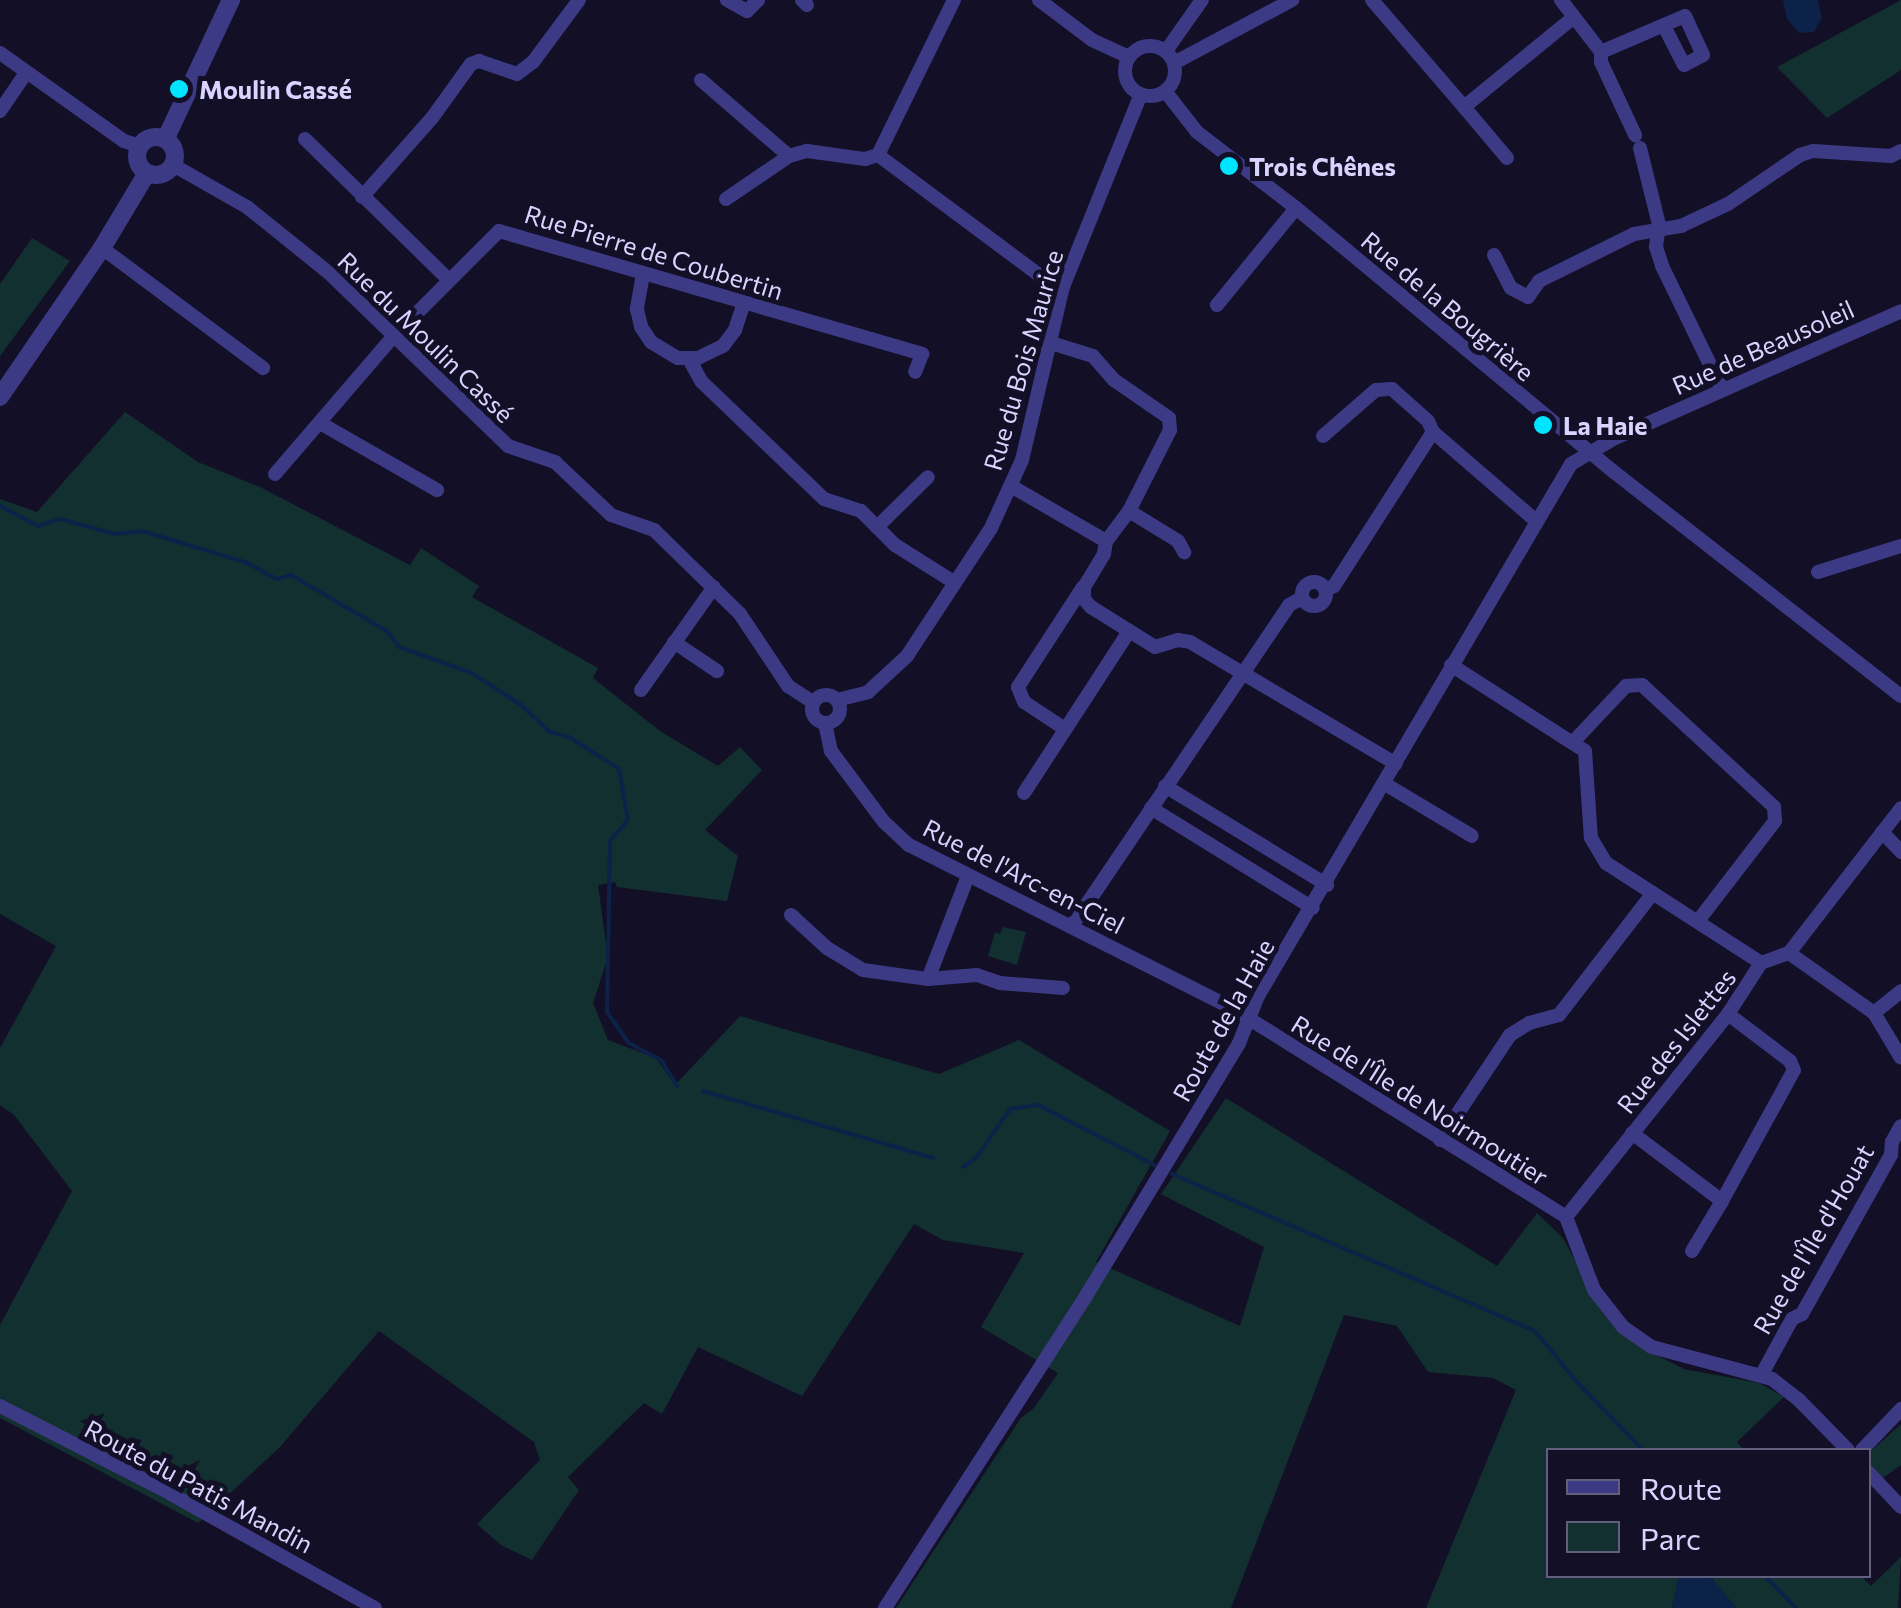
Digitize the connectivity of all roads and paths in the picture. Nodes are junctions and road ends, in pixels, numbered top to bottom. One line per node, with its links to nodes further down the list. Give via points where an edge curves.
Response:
1 (231, 0): 23 (street)
2 (579, 0): 32 (street, via 533,62 516,74 471,64)
3 (727, 0): 4 (street, via 747,11)
4 (758, 0)
5 (954, 0): 27 (street)
6 (1039, 0): 15 (street, via 1092,40)
7 (1202, 0): 16 (street)
8 (1292, 0): 16 (street)
9 (1372, 0): 21 (street)
10 (1560, 0): 11 (street)
11 (1574, 17): 13 (street); 21 (street)
12 (1664, 26): 13 (street)
13 (1601, 52): 35 (street, via 1637,142)
14 (0, 53): 17 (street)
15 (1129, 56): 16 (street, via 1147,46); 20 (street, via 1126,78)
16 (1170, 57): 19 (street, via 1173,80)
17 (26, 73): 22 (street); 25 (street)
18 (701, 80): 28 (street)
19 (1165, 91): 20 (street); 34 (street, Rue de la Bougrière, via 1188,124)
20 (1141, 94): 40 (street, Rue du Bois Maurice)
21 (1464, 107): 29 (street)
22 (0, 111)
23 (166, 138): 25 (street, via 148,138); 30 (street, via 174,147)
24 (305, 139): 32 (street)
25 (139, 146): 31 (street, via 137,158)
26 (1901, 151): 35 (street, via 1862,158 1813,151 1728,204)
27 (878, 155): 28 (street); 40 (street)
28 (789, 156): 33 (street)
29 (1507, 158)
30 (173, 165): 31 (street, via 159,175); 44 (street, Rue du Moulin Cassé, via 247,207 334,277)
31 (148, 173): 36 (street)
32 (362, 198): 39 (street)
33 (726, 199)
34 (1296, 208): 42 (street); 54 (street, Rue de la Bougrière)
35 (1658, 232): 37 (street, via 1634,234 1539,281 1528,297 1511,288); 49 (street, via 1662,266)
36 (102, 248): 47 (street); 50 (street)
37 (1494, 255)
38 (643, 274): 39 (street, Rue Pierre de Coubertin, via 505,230 490,235); 41 (street, Rue Pierre de Coubertin); 46 (street, via 641,327 666,354)
39 (448, 279): 44 (street, Rue Pierre de Coubertin)
40 (1063, 287): 45 (street, Rue du Bois Maurice)
41 (744, 304): 46 (street, via 730,339); 48 (street, Rue Pierre de Coubertin, via 922,354)
42 (1217, 306)
43 (1901, 311): 49 (street, Rue de Beausoleil)
44 (392, 337): 51 (street, Rue Pierre de Coubertin); 67 (street, Rue du Moulin Cassé, via 508,446 555,462 612,515 654,530)
45 (1051, 343): 57 (street, Rue du Bois Maurice); 59 (street, via 1093,356 1114,380 1169,418 1170,430)
46 (690, 360): 61 (street, via 702,382 824,499 861,511)
47 (263, 368)
48 (914, 372)
49 (1722, 389): 54 (street, Rue de Beausoleil)
50 (0, 397)
51 (320, 423): 55 (street, Rue Pierre de Coubertin); 58 (street)
52 (1432, 432): 53 (street, via 1428,421 1384,386); 60 (street); 73 (street, via 1326,598 1318,606 1302,598 1289,605)
53 (1323, 436)
54 (1590, 452): 60 (street, Route de la Haie, via 1571,464); 75 (street, Rue de la Bougrière)
55 (275, 474)
56 (928, 476): 61 (street)
57 (1012, 486): 62 (street); 66 (street, Rue du Bois Maurice)
58 (437, 490)
59 (1130, 511): 62 (street); 64 (street, via 1178,541)
60 (1536, 520): 71 (street, Route de la Haie)
61 (877, 527): 66 (street)
62 (1106, 540): 68 (street)
63 (1901, 546): 65 (street)
64 (1184, 552)
65 (1818, 572)
66 (955, 583): 76 (street, Rue du Bois Maurice, via 884,680)
67 (714, 587): 70 (street); 77 (street, Rue du Moulin Cassé, via 788,686)
68 (1084, 587): 69 (street, via 1091,607); 79 (street, via 1018,686 1024,702)
69 (1128, 632): 73 (street, via 1155,647 1190,642); 79 (street)
70 (674, 642): 72 (street); 74 (street)
71 (1451, 665): 80 (street); 81 (street, Route de la Haie)
72 (716, 671)
73 (1241, 674): 81 (street); 83 (street)
74 (641, 690)
75 (1901, 696)
76 (837, 700): 77 (street, via 824,694); 78 (street, via 839,714)
77 (813, 702): 78 (street, via 814,716)
78 (825, 723): 90 (street, Rue de l'Arc-en-Ciel, via 831,751 884,822 909,845)
79 (1065, 729): 84 (street)
80 (1574, 740): 92 (street, via 1588,762 1596,852); 95 (street, via 1626,686 1642,685 1774,806 1775,821)
81 (1396, 764): 82 (street, Route de la Haie)
82 (1385, 784): 88 (street); 91 (street, Route de la Haie)
83 (1165, 786): 85 (street); 91 (street)
84 (1024, 793)
85 (1150, 808): 93 (street); 96 (street)
86 (1901, 808): 87 (street)
87 (1882, 832): 89 (street); 97 (street)
88 (1472, 836)
89 (1901, 852)
90 (968, 876): 96 (street, Rue de l'Arc-en-Ciel); 99 (street)
91 (1326, 885): 93 (street, Route de la Haie)
92 (1654, 893): 95 (street); 108 (street, via 1559,1015 1510,1035)
93 (1314, 908): 104 (street, Route de la Haie, via 1258,996)
94 (792, 916): 99 (street, via 863,970)
95 (1698, 921): 98 (street)
96 (1072, 926): 104 (street, Rue de l'Arc-en-Ciel)
97 (1789, 953): 98 (street, Rue des Islettes); 102 (street)
98 (1762, 964): 103 (street, Rue des Islettes)
99 (928, 979): 100 (street, via 976,975)
100 (1063, 988)
101 (1901, 991): 102 (street)
102 (1874, 1013): 105 (street)
103 (1728, 1014): 107 (street, Rue des Islettes); 109 (street, via 1794,1070)
104 (1251, 1019): 108 (street, Rue de l'Île de Noirmoutier); 120 (street, Route de la Haie, via 1086,1296)
105 (1901, 1058)
106 (1901, 1126): 112 (street, Rue de l'Île d'Houat, via 1891,1155)
107 (1632, 1133): 109 (street); 110 (street, Rue des Islettes)
108 (1440, 1140): 110 (street, Rue de l'Île de Noirmoutier)
109 (1722, 1201): 111 (street)
110 (1566, 1217): 112 (street, via 1594,1290 1624,1327 1652,1348)
111 (1692, 1251)
112 (1762, 1374): 115 (street, via 1798,1399)
113 (0, 1406): 119 (street, Route du Patis Mandin)
114 (1901, 1409): 116 (street)
115 (1846, 1448)
116 (1864, 1448)
117 (1871, 1475): 118 (street)
118 (1901, 1508)
119 (375, 1608)
120 (885, 1608)

